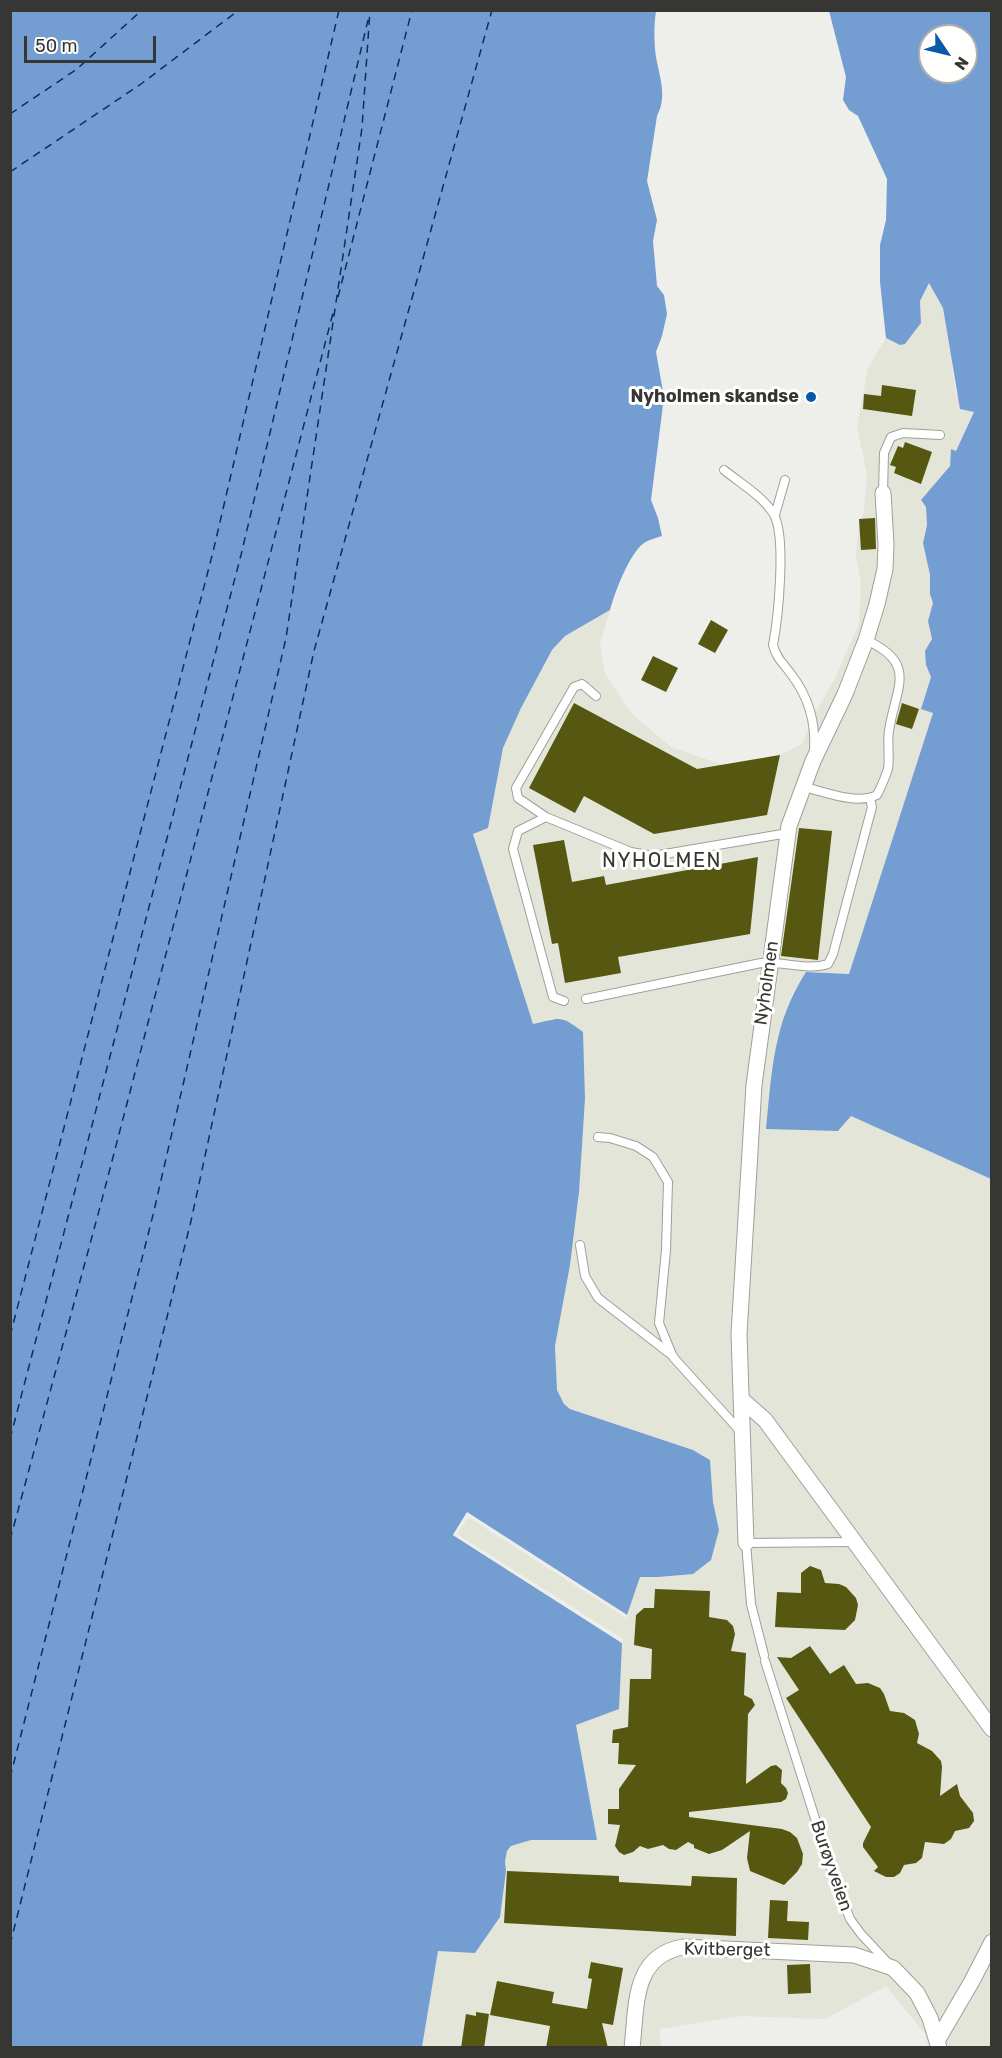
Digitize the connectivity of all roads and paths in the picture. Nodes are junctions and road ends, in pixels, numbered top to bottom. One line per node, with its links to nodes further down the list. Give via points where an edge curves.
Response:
1 (940, 435): 4 (lane, via 903,433 891,437 884,453)
2 (724, 470): 5 (lane)
3 (785, 480): 5 (lane)
4 (883, 493): 6 (street, Nyholmen, via 885,569)
5 (775, 515): 8 (lane, via 781,561 773,645 808,704 813,722)
6 (866, 640): 8 (street, Nyholmen); 10 (lane, via 891,655 899,669 901,686 889,731 888,768 878,795)
7 (596, 696): 11 (lane, via 582,684 574,687 516,788 518,798)
8 (813, 761): 9 (street, Nyholmen)
9 (804, 787): 10 (lane); 12 (street, Nyholmen)
10 (870, 799): 13 (lane, via 872,807 828,964 820,967)
11 (546, 817): 12 (lane, via 631,852 653,856); 15 (lane, via 518,831 513,849 553,997)
12 (788, 833): 13 (street, Nyholmen)
13 (770, 962): 14 (lane); 19 (street, Nyholmen, via 754,1085 739,1334)
14 (586, 999)
15 (564, 1000)
16 (598, 1137): 18 (lane, via 645,1151 668,1182 659,1323)
17 (580, 1245): 18 (lane, via 585,1276 598,1298)
18 (674, 1357): 20 (lane)
19 (741, 1398): 20 (street, Nyholmen); 22 (street, via 765,1420)
20 (742, 1433): 21 (street, Nyholmen)
21 (744, 1492): 23 (street, Burøyveien)
22 (854, 1542): 23 (lane); 24 (street)
23 (746, 1543): 26 (lane, Burøyveien, via 751,1604 765,1658 834,1878 849,1918)
24 (992, 1729)
25 (992, 1942): 27 (street)
26 (893, 1968): 27 (street, Burøyveien, via 916,1993); 28 (street, Kvitberget, via 854,1955 832,1953 683,1947 667,1950 645,1970)
27 (938, 2044)
28 (632, 2048)

